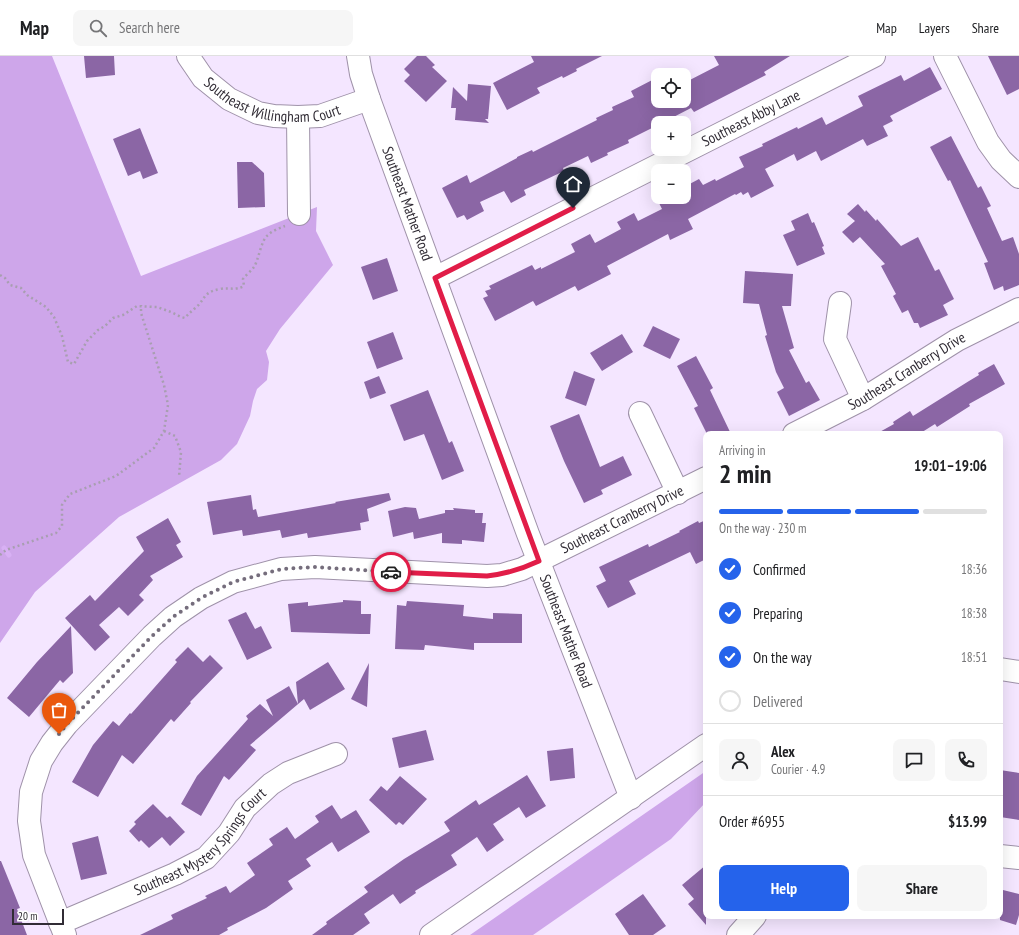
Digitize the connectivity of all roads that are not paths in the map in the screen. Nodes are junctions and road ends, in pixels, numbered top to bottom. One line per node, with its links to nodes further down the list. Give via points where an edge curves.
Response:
1 (188, 56): 6 (street, Southeast Willingham Court, via 203,78 229,99 258,113)
2 (358, 56): 5 (street, Southeast Mather Road)
3 (874, 56): 9 (street, Southeast Abby Lane)
4 (945, 56): 7 (street, via 988,142 1001,160)
5 (369, 99): 6 (street, Southeast Willingham Court, via 320,116); 9 (street, Southeast Mather Road)
6 (298, 117): 8 (street)
7 (1019, 177)
8 (299, 214)
9 (435, 278): 17 (street, Southeast Mather Road)
10 (840, 303): 12 (street, via 835,339)
11 (1019, 309): 12 (street, Southeast Cranberry Drive, via 957,340)
12 (863, 399): 14 (street, Southeast Cranberry Drive)
13 (640, 413): 16 (street)
14 (800, 431)
15 (703, 480): 16 (street, Southeast Cranberry Drive)
16 (678, 492): 17 (street, Southeast Cranberry Drive)
17 (539, 561): 22 (street, Southeast Mather Road); 26 (street, Southeast Cranberry Drive, via 502,575 487,576 315,567 282,569 233,582 201,598 173,617 67,724 41,761 32,792 29,822 34,855)
18 (1003, 669): 19 (street)
19 (1019, 672)
20 (703, 747): 22 (street)
21 (336, 754): 26 (street, Southeast Mystery Springs Court, via 288,773 271,784 246,808 229,833 206,858)
22 (631, 798): 27 (street)
23 (1003, 856): 24 (street)
24 (1019, 858)
25 (752, 919): 28 (street)
26 (63, 929)
27 (431, 935)
28 (738, 935)

